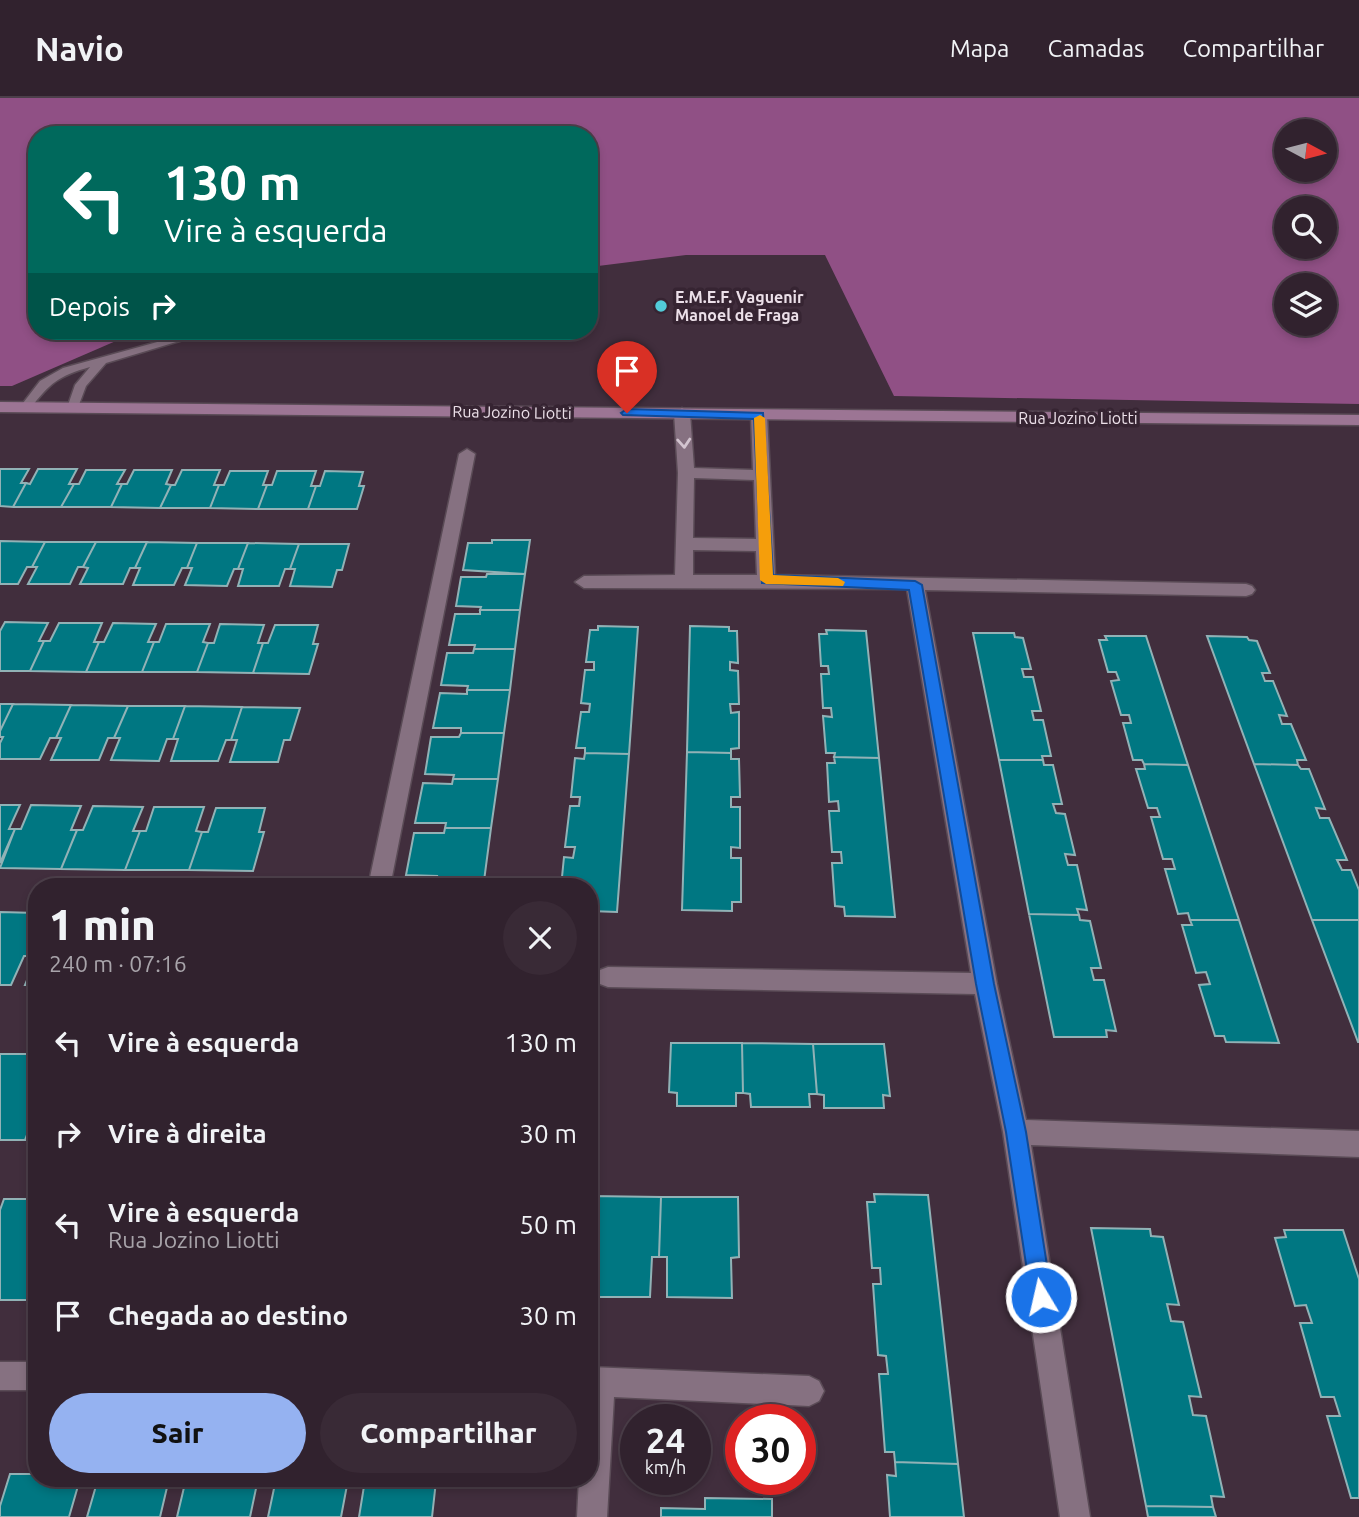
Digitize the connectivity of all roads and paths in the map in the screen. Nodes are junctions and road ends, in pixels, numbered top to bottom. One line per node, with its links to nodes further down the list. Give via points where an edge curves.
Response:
1 (173, 340): 2 (lane)
2 (104, 358): 4 (lane, via 44,383); 5 (lane, via 81,385)
3 (0, 407): 4 (street, Rua Jozino Liotti)
4 (26, 407): 5 (street, Rua Jozino Liotti)
5 (73, 408): 6 (street, Rua Jozino Liotti)
6 (682, 413): 7 (street, Rua Jozino Liotti); 10 (street, one-way to 10)
7 (759, 415): 8 (street, Rua Jozino Liotti); 11 (street)
8 (1359, 420)
9 (467, 454): 19 (street)
10 (686, 473): 11 (street); 12 (street)
11 (763, 475): 13 (street)
12 (687, 544): 13 (street); 14 (street)
13 (765, 545): 15 (street)
14 (684, 580): 15 (street); 16 (street)
15 (766, 580): 17 (street)
16 (584, 582)
17 (915, 585): 18 (street); 21 (street)
18 (1246, 590)
19 (381, 878)
20 (608, 977): 21 (street)
21 (985, 984): 22 (street)
22 (1016, 1132): 23 (street); 30 (street)
23 (1359, 1144)
24 (0, 1376): 25 (street)
25 (28, 1376)
26 (598, 1381): 27 (street)
27 (809, 1391)
28 (593, 1487): 29 (street)
29 (592, 1517)
30 (1075, 1517)

